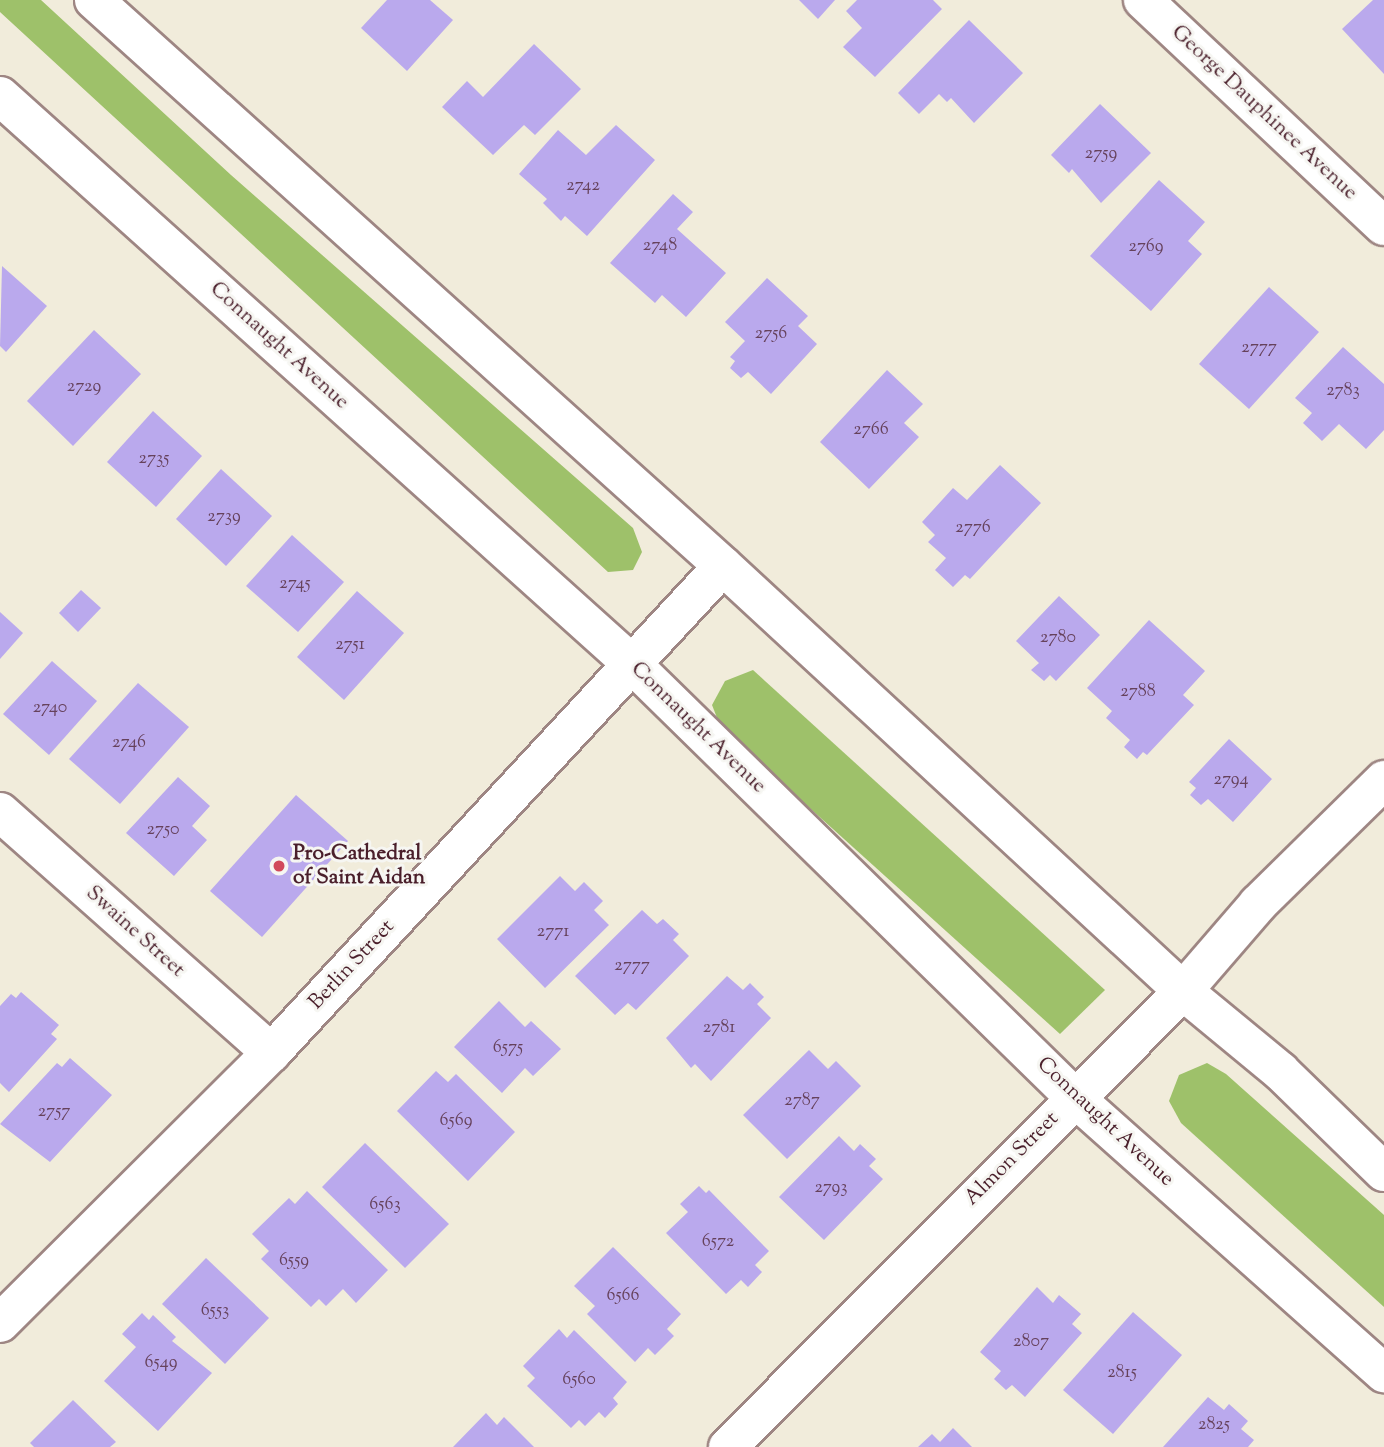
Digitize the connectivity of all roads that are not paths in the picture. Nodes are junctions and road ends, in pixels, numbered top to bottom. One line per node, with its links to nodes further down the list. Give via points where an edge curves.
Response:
1 (94, 0): 5 (main road)
2 (1143, 0): 4 (main road, George Dauphinee Avenue)
3 (0, 96): 6 (main road, Connaught Avenue)
4 (1384, 226)
5 (723, 566): 6 (main road, Berlin Street); 9 (main road)
6 (631, 663): 10 (main road, Berlin Street); 11 (main road, Connaught Avenue)
7 (1384, 780): 9 (main road, Almon Street, via 1258,904)
8 (0, 812): 10 (main road, Swaine Street)
9 (1183, 991): 11 (main road, Almon Street); 12 (main road, via 1280,1071)
10 (271, 1053): 13 (main road, Berlin Street)
11 (1075, 1098): 14 (main road, Connaught Avenue); 15 (main road, Almon Street)
12 (1384, 1172)
13 (0, 1324)
14 (1384, 1373)
15 (728, 1447)

